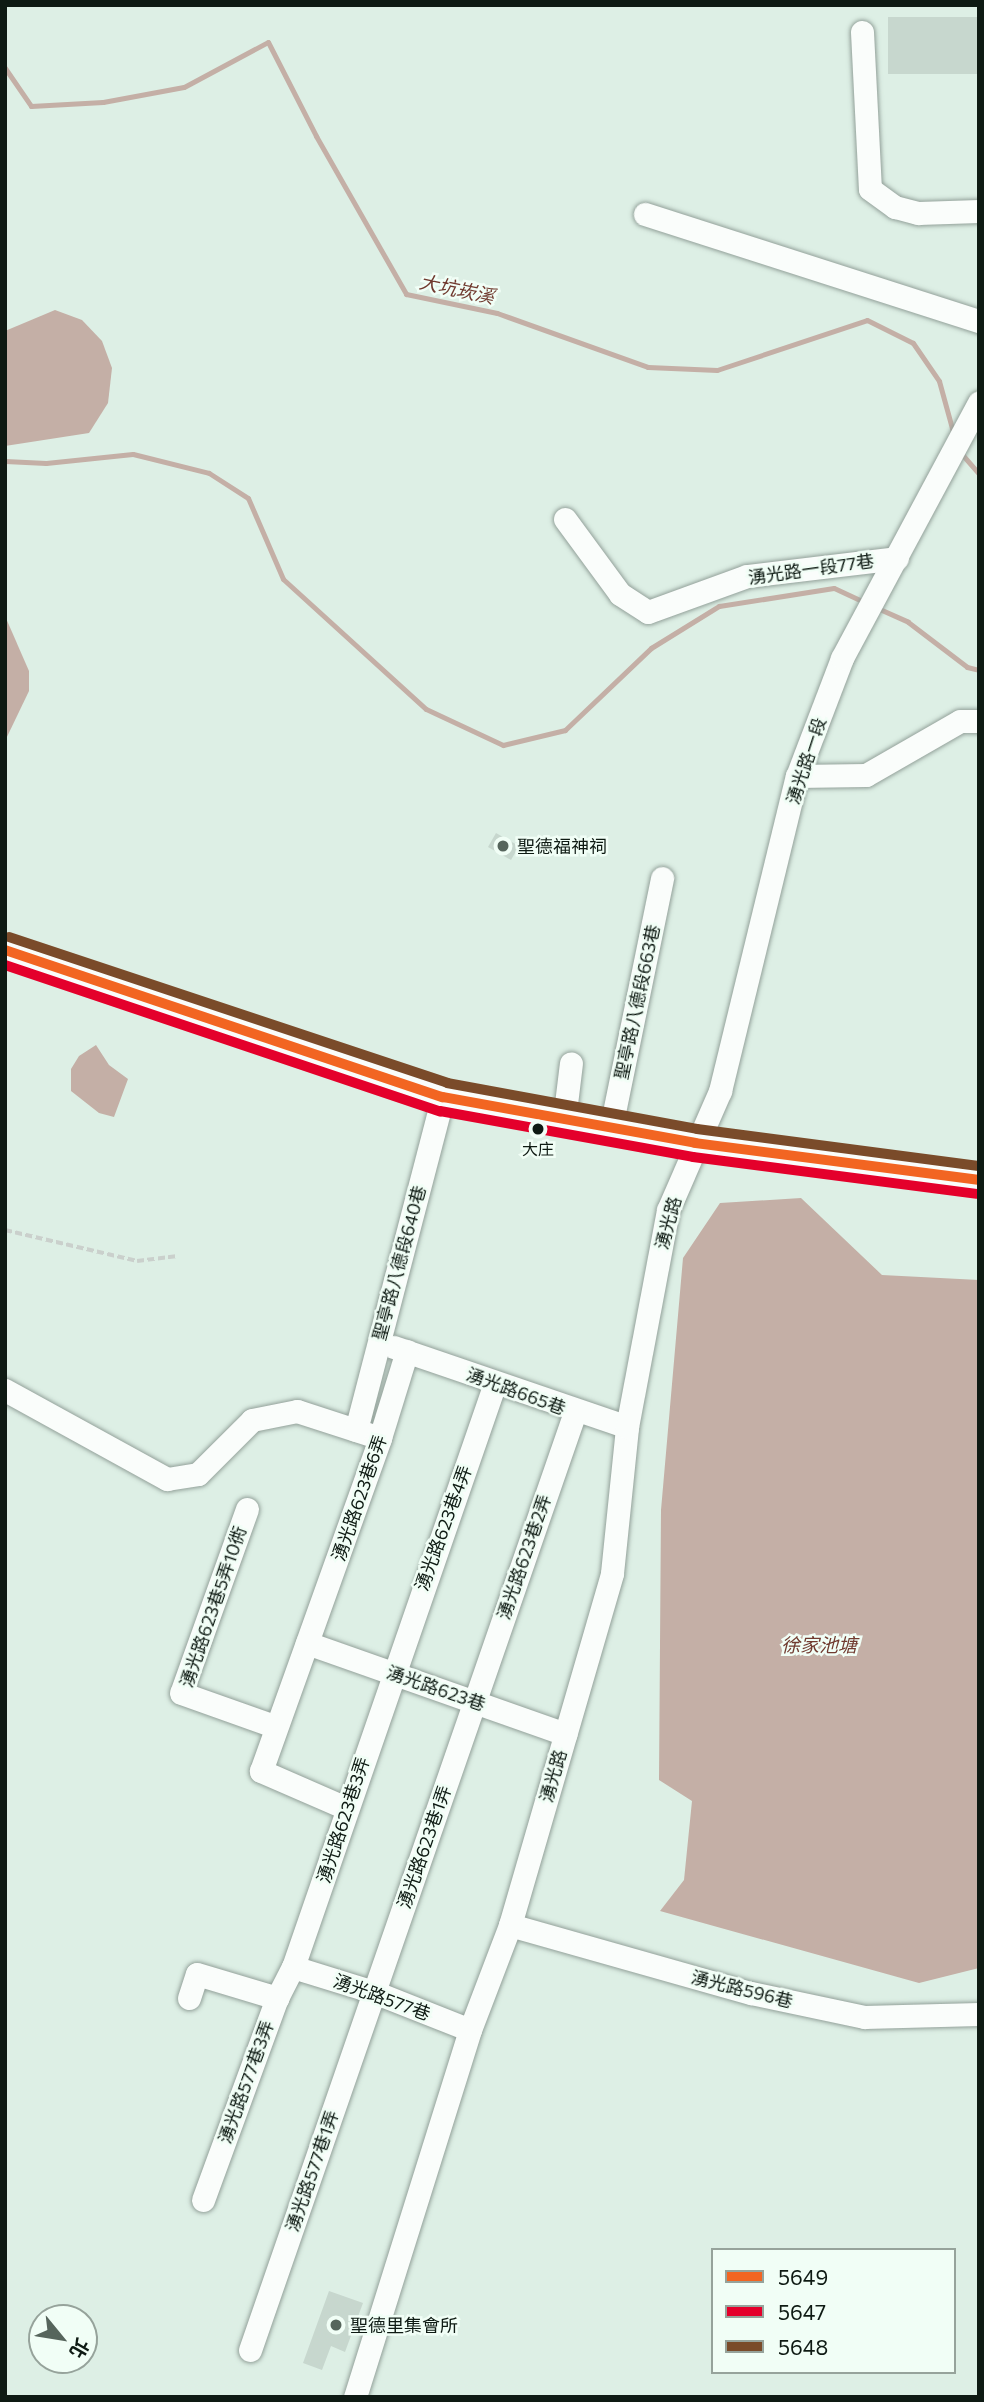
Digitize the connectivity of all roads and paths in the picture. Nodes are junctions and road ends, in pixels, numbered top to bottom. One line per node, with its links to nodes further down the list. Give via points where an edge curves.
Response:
1 (862, 32): 2 (street, via 870,189 895,207 918,213)
2 (979, 211)
3 (645, 214): 4 (street)
4 (979, 321)
5 (976, 411): 7 (street, 湧光路一段)
6 (565, 519): 7 (street, 湧光路一段77巷, via 620,594 648,612 747,576)
7 (897, 558): 9 (street, 湧光路一段, via 842,658)
8 (979, 720): 9 (street, via 960,721 866,775)
9 (797, 776): 16 (street, 湧光路一段, via 720,1091)
10 (662, 877): 15 (street, 聖亭路八德段663巷)
11 (5, 950): 13 (street)
12 (571, 1063): 14 (street)
13 (443, 1097): 14 (street); 20 (street, 聖亭路八德段640巷)
14 (564, 1121): 15 (street)
15 (611, 1127): 16 (street)
16 (695, 1143): 17 (street); 25 (street, 湧光路, via 668,1210)
17 (979, 1181)
18 (5, 1230): 19 (path, via 137,1261)
19 (178, 1256)
20 (378, 1341): 21 (street, 湧光路665巷); 26 (street, 聖亭路八德段640巷)
21 (407, 1351): 22 (street, 湧光路665巷); 27 (street, 湧光路623巷6弄)
22 (495, 1383): 24 (street, 湧光路665巷); 30 (street, 湧光路623巷4弄)
23 (5, 1390): 26 (street, via 167,1479 198,1474 251,1420 297,1411)
24 (575, 1412): 25 (street, 湧光路665巷); 31 (street, 湧光路623巷2弄)
25 (627, 1427): 33 (street, 湧光路, via 612,1573)
26 (356, 1430): 27 (street)
27 (380, 1438): 29 (street, 湧光路623巷6弄)
28 (247, 1509): 32 (street, 湧光路623巷5弄10衖, via 180,1693)
29 (307, 1643): 30 (street, 湧光路623巷); 32 (street, 湧光路623巷6弄)
30 (391, 1673): 31 (street, 湧光路623巷); 34 (street, 湧光路623巷3弄)
31 (473, 1701): 33 (street, 湧光路623巷); 37 (street, 湧光路623巷1弄)
32 (274, 1726): 34 (street, 湧光路623巷6弄, via 261,1770)
33 (565, 1734): 35 (street, 湧光路)
34 (346, 1808): 36 (street, 湧光路623巷3弄)
35 (510, 1924): 40 (street, 湧光路596巷, via 751,1993 864,2017); 41 (street, 湧光路)
36 (293, 1967): 37 (street, 湧光路577巷); 39 (street, 湧光路577巷3弄)
37 (374, 1992): 41 (street, 湧光路577巷); 43 (street, 湧光路577巷1弄)
38 (189, 1998): 39 (street, via 197,1974)
39 (277, 1998): 42 (street, 湧光路577巷3弄)
40 (979, 2014)
41 (470, 2030): 44 (street, 湧光路)
42 (203, 2200)
43 (250, 2350)
44 (355, 2397)

